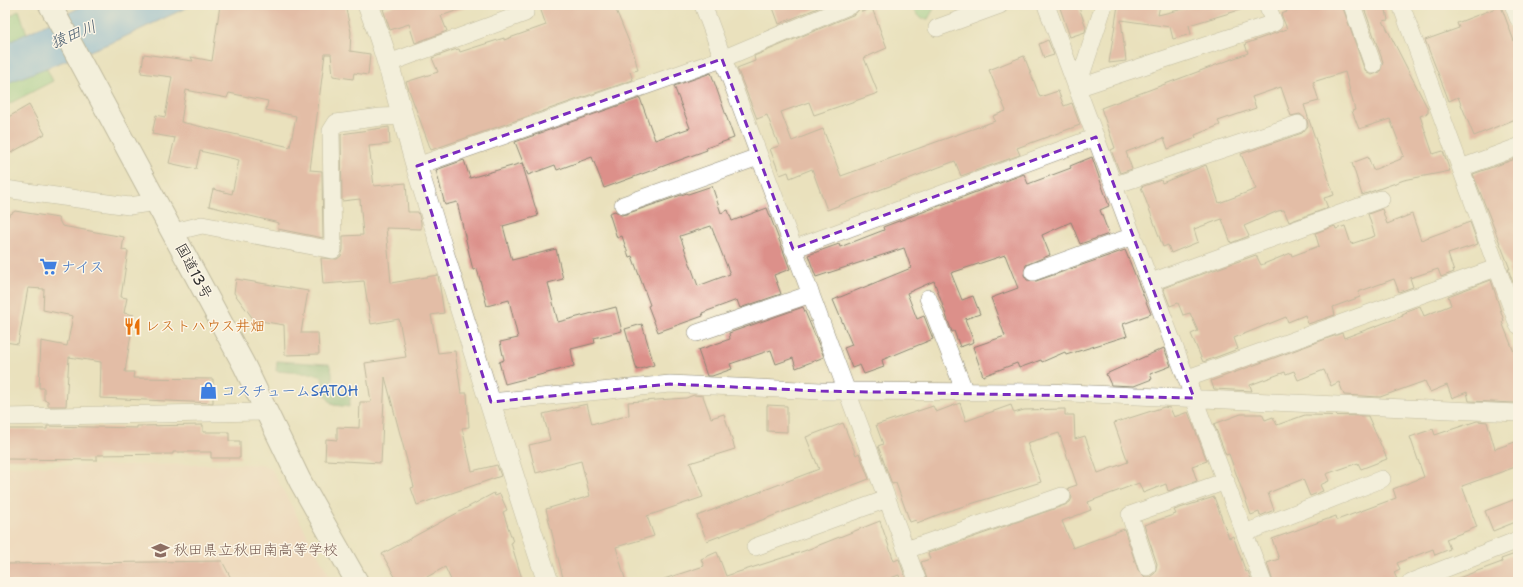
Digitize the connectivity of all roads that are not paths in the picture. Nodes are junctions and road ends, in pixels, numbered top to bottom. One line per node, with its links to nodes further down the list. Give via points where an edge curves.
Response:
1 (50, 5): 27 (highway, 国道13号)
2 (368, 5): 14 (street)
3 (703, 5): 13 (street)
4 (851, 5): 13 (street)
5 (1000, 5): 12 (street)
6 (1046, 5): 16 (street)
7 (1104, 5): 16 (street)
8 (1267, 5): 16 (street, via 1274,23)
9 (1352, 5): 15 (street)
10 (1401, 5): 23 (street)
11 (526, 13): 14 (street)
12 (937, 28)
13 (722, 58): 21 (street); 22 (street)
14 (388, 63): 17 (street)
15 (1373, 65)
16 (1077, 88): 19 (street)
17 (402, 116): 22 (street); 29 (street, via 336,123 331,131 333,250 202,225)
18 (1298, 124): 24 (street)
19 (1096, 136): 24 (street); 31 (street)
20 (1518, 147): 23 (street)
21 (758, 157): 28 (street); 31 (street)
22 (417, 166): 43 (street)
23 (1461, 168): 32 (street)
24 (1115, 185): 30 (street)
25 (5, 189): 27 (street, via 129,206)
26 (1381, 199): 34 (street)
27 (157, 202): 29 (highway, 国道13号)
28 (623, 205)
29 (174, 232): 44 (highway, 国道13号)
30 (1133, 236): 33 (street); 34 (street)
31 (793, 249): 35 (street)
32 (1496, 268): 37 (street); 39 (street)
33 (1033, 272)
34 (1151, 282): 39 (street)
35 (810, 294): 38 (street); 40 (street)
36 (928, 298): 41 (street)
37 (1518, 325)
38 (697, 334)
39 (1188, 378): 42 (street)
40 (846, 391): 41 (street); 43 (street, via 670,384); 50 (street)
41 (965, 392): 42 (street)
42 (1194, 398): 45 (street); 48 (street)
43 (490, 402): 57 (street)
44 (266, 412): 46 (street); 56 (highway, 国道13号, via 300,480)
45 (1518, 413)
46 (5, 417)
47 (1382, 479): 51 (street)
48 (1226, 481): 51 (street); 55 (street, via 1130,516)
49 (1062, 496): 54 (street)
50 (887, 499): 53 (street); 54 (street)
51 (1245, 533): 59 (street)
52 (1518, 540): 60 (street)
53 (755, 547)
54 (906, 550): 58 (street)
55 (1147, 567)
56 (357, 582)
57 (548, 582)
58 (918, 582)
59 (1263, 582)
60 (1411, 582)

